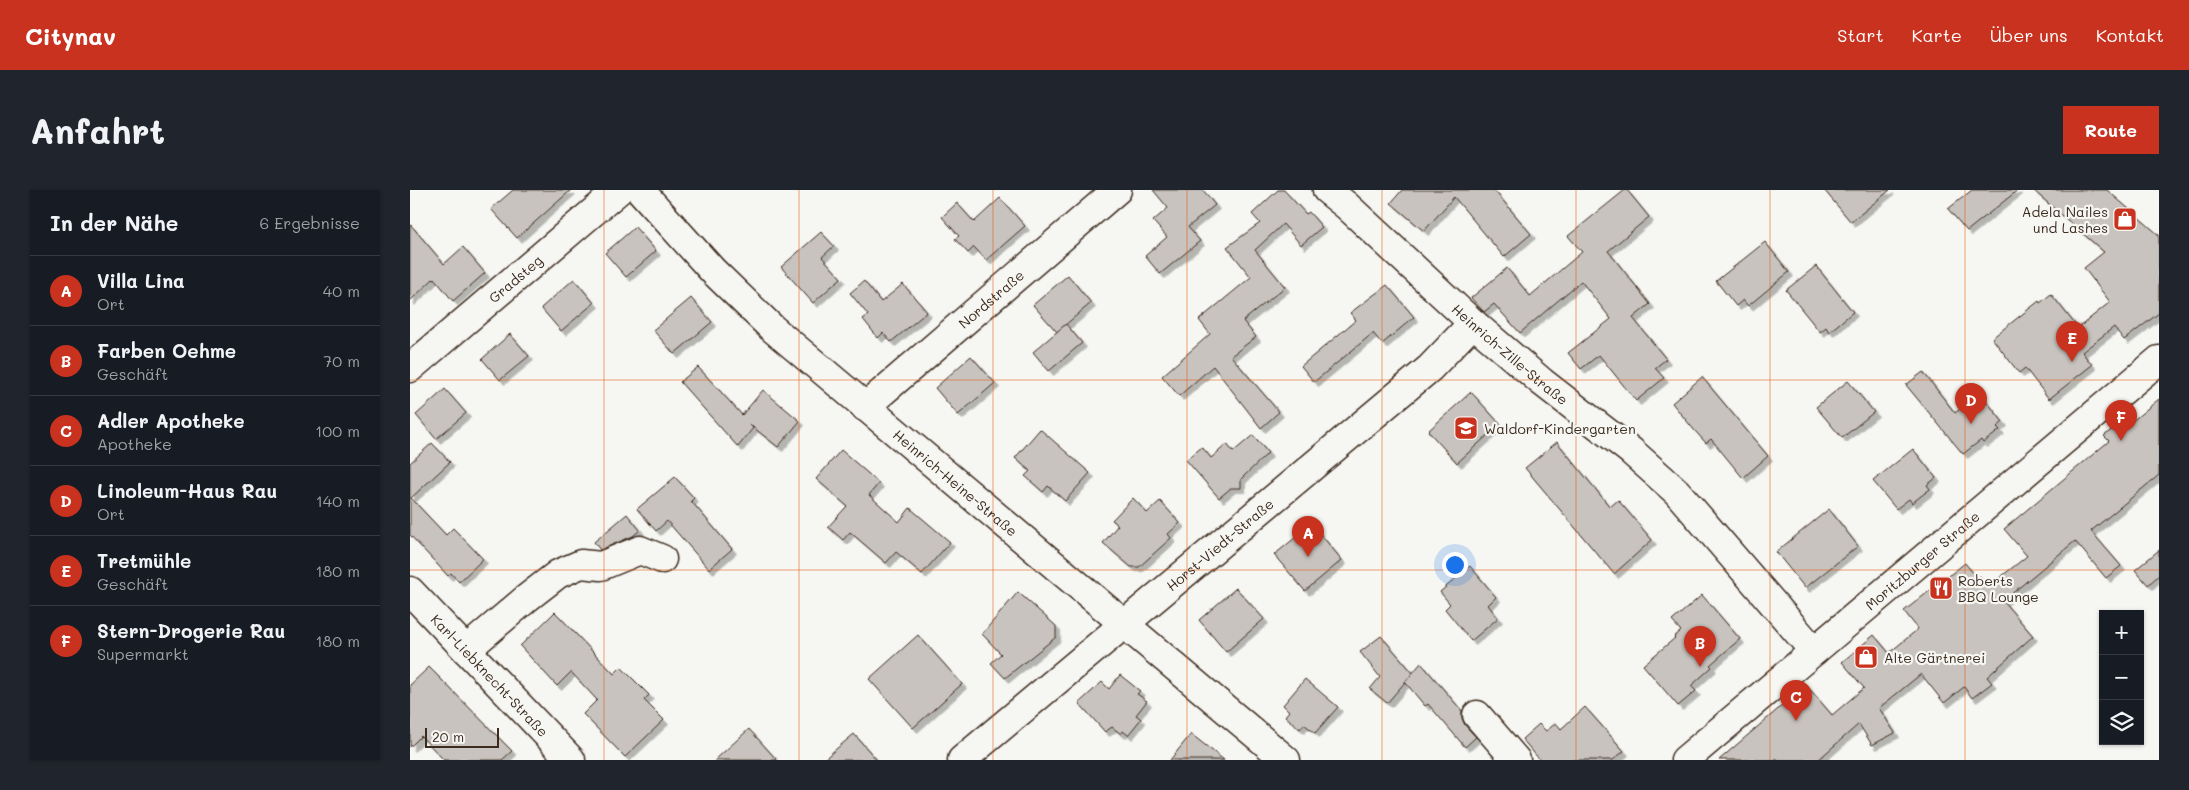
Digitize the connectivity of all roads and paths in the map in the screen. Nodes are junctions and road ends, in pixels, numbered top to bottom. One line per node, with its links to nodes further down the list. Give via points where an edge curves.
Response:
1 (619, 190): 7 (street, Gradsteg)
2 (640, 190): 8 (street, Heinrich-Heine-Straße, via 726,284)
3 (1117, 190): 8 (street, Nordstraße)
4 (1327, 190): 5 (street, Heinrich-Zille-Straße)
5 (1473, 323): 11 (street, Horst-Viedt-Straße, via 1430,368); 13 (street, Heinrich-Zille-Straße, via 1677,492)
6 (2159, 360): 13 (street, Moritzburger Straße)
7 (410, 368)
8 (865, 407): 11 (street, Heinrich-Heine-Straße)
9 (662, 559): 12 (street, via 640,550 601,566 581,564 558,574)
10 (410, 591): 12 (street, Karl-Liebknecht-Straße)
11 (1125, 623): 16 (street, Horst-Viedt-Straße); 17 (street, Heinrich-Heine-Straße)
12 (466, 650): 15 (street, Karl-Liebknecht-Straße)
13 (1814, 651): 19 (street, Moritzburger Straße)
14 (1477, 715): 18 (street)
15 (571, 760)
16 (962, 760)
17 (1286, 760)
18 (1516, 760)
19 (1685, 760)

